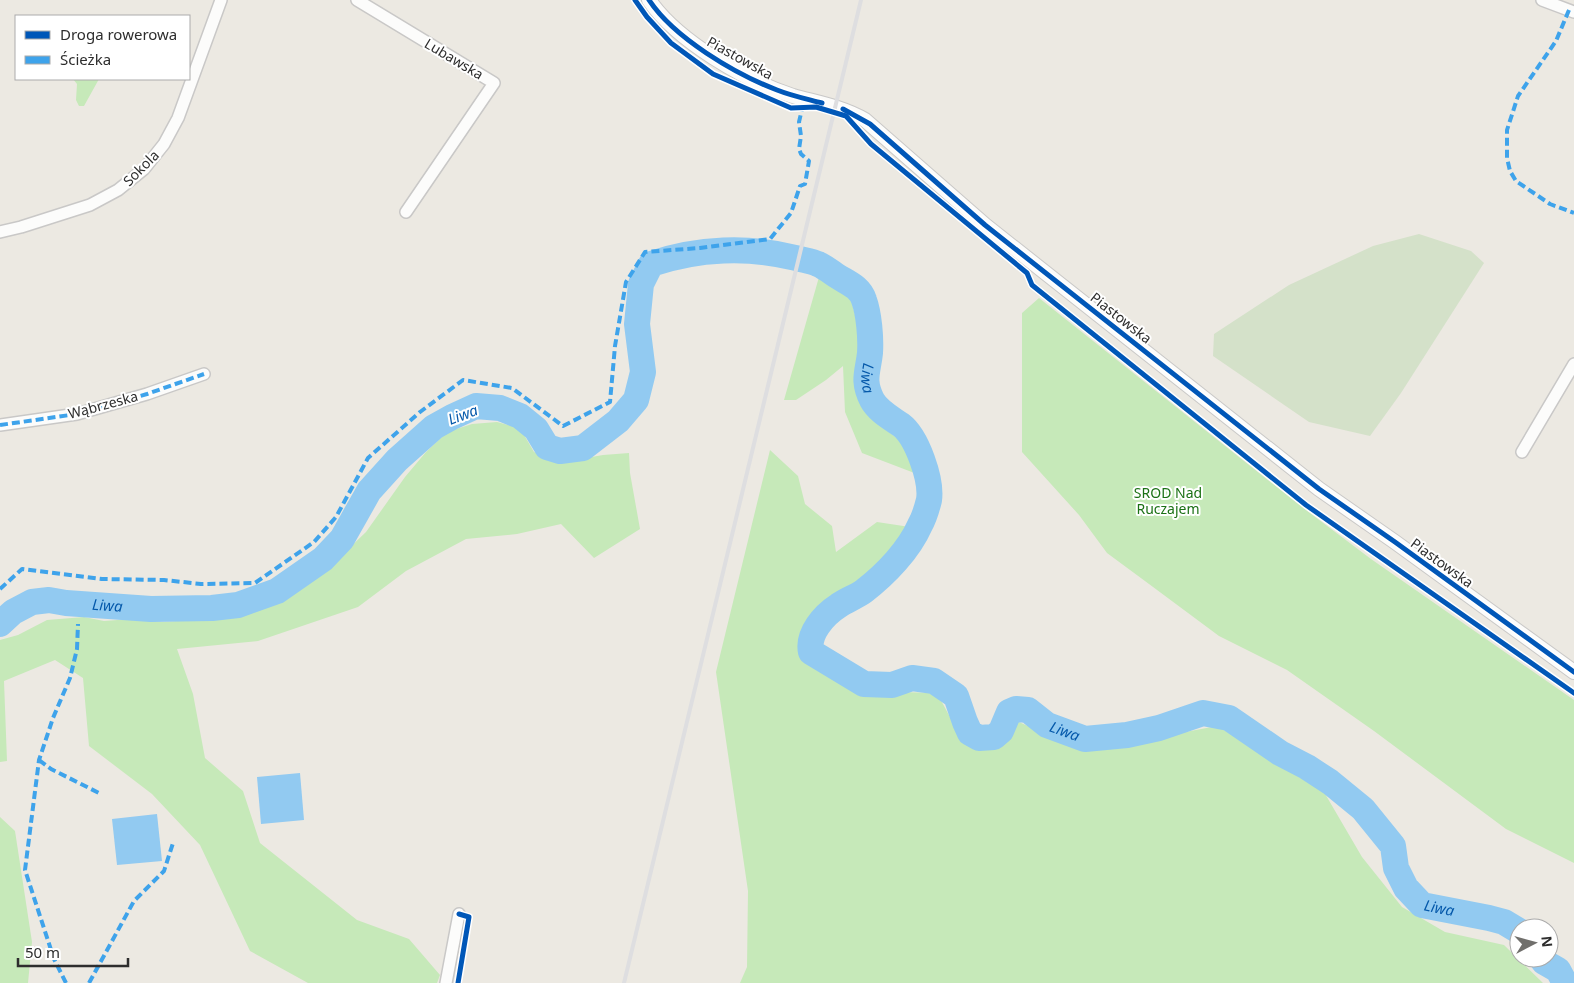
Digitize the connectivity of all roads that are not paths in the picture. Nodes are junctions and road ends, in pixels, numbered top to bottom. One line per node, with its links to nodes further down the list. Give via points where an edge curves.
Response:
1 (222, 0): 7 (street, Sokola, via 178,118 148,165 133,180 104,199)
2 (358, 0): 6 (street, Lubawska, via 494,83)
3 (649, 0): 12 (street, Piastowska, via 676,30 697,47 750,78 794,96 843,109 865,120 985,225 1319,489)
4 (1542, 0): 5 (street)
5 (1572, 8)
6 (406, 212)
7 (0, 232)
8 (1574, 364): 11 (street)
9 (204, 374): 10 (street, Wąbrzeska, via 84,412)
10 (0, 425)
11 (1522, 452)
12 (1574, 672)
13 (459, 914): 14 (street)
14 (446, 983)

